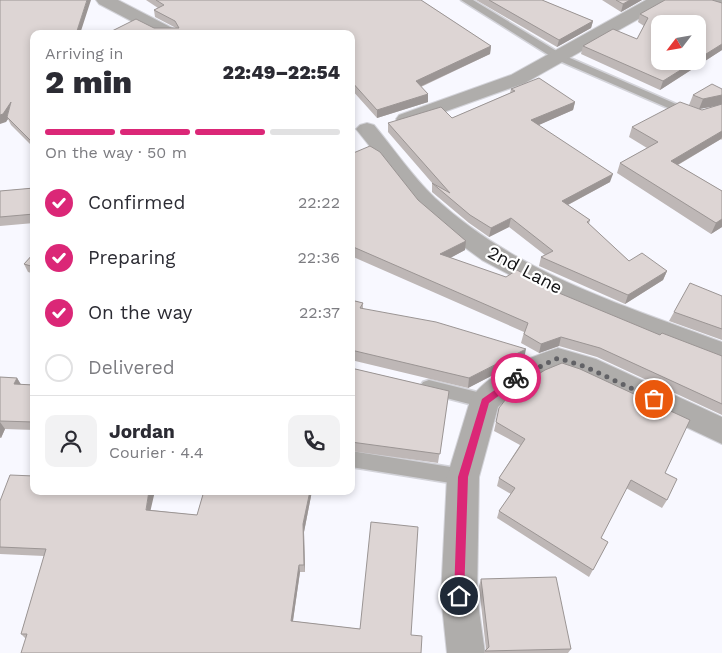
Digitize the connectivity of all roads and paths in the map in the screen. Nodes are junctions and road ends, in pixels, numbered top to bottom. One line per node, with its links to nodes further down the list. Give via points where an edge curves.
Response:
1 (105, 0): 6 (street)
2 (466, 0): 7 (lane)
3 (659, 0): 7 (street)
4 (715, 0): 5 (street)
5 (722, 2)
6 (162, 30)
7 (558, 57): 8 (lane, via 682,110 698,115); 9 (street, via 518,80 473,97)
8 (704, 113)
9 (373, 125): 10 (street, 2nd Lane, via 426,203 475,243 537,280)
10 (722, 354)
11 (409, 382): 12 (lane)
12 (485, 401): 13 (street, via 532,369 558,358 586,367); 15 (street)
13 (722, 431)
14 (355, 460): 15 (lane)
15 (463, 477): 16 (street, via 459,596)
16 (466, 653)

